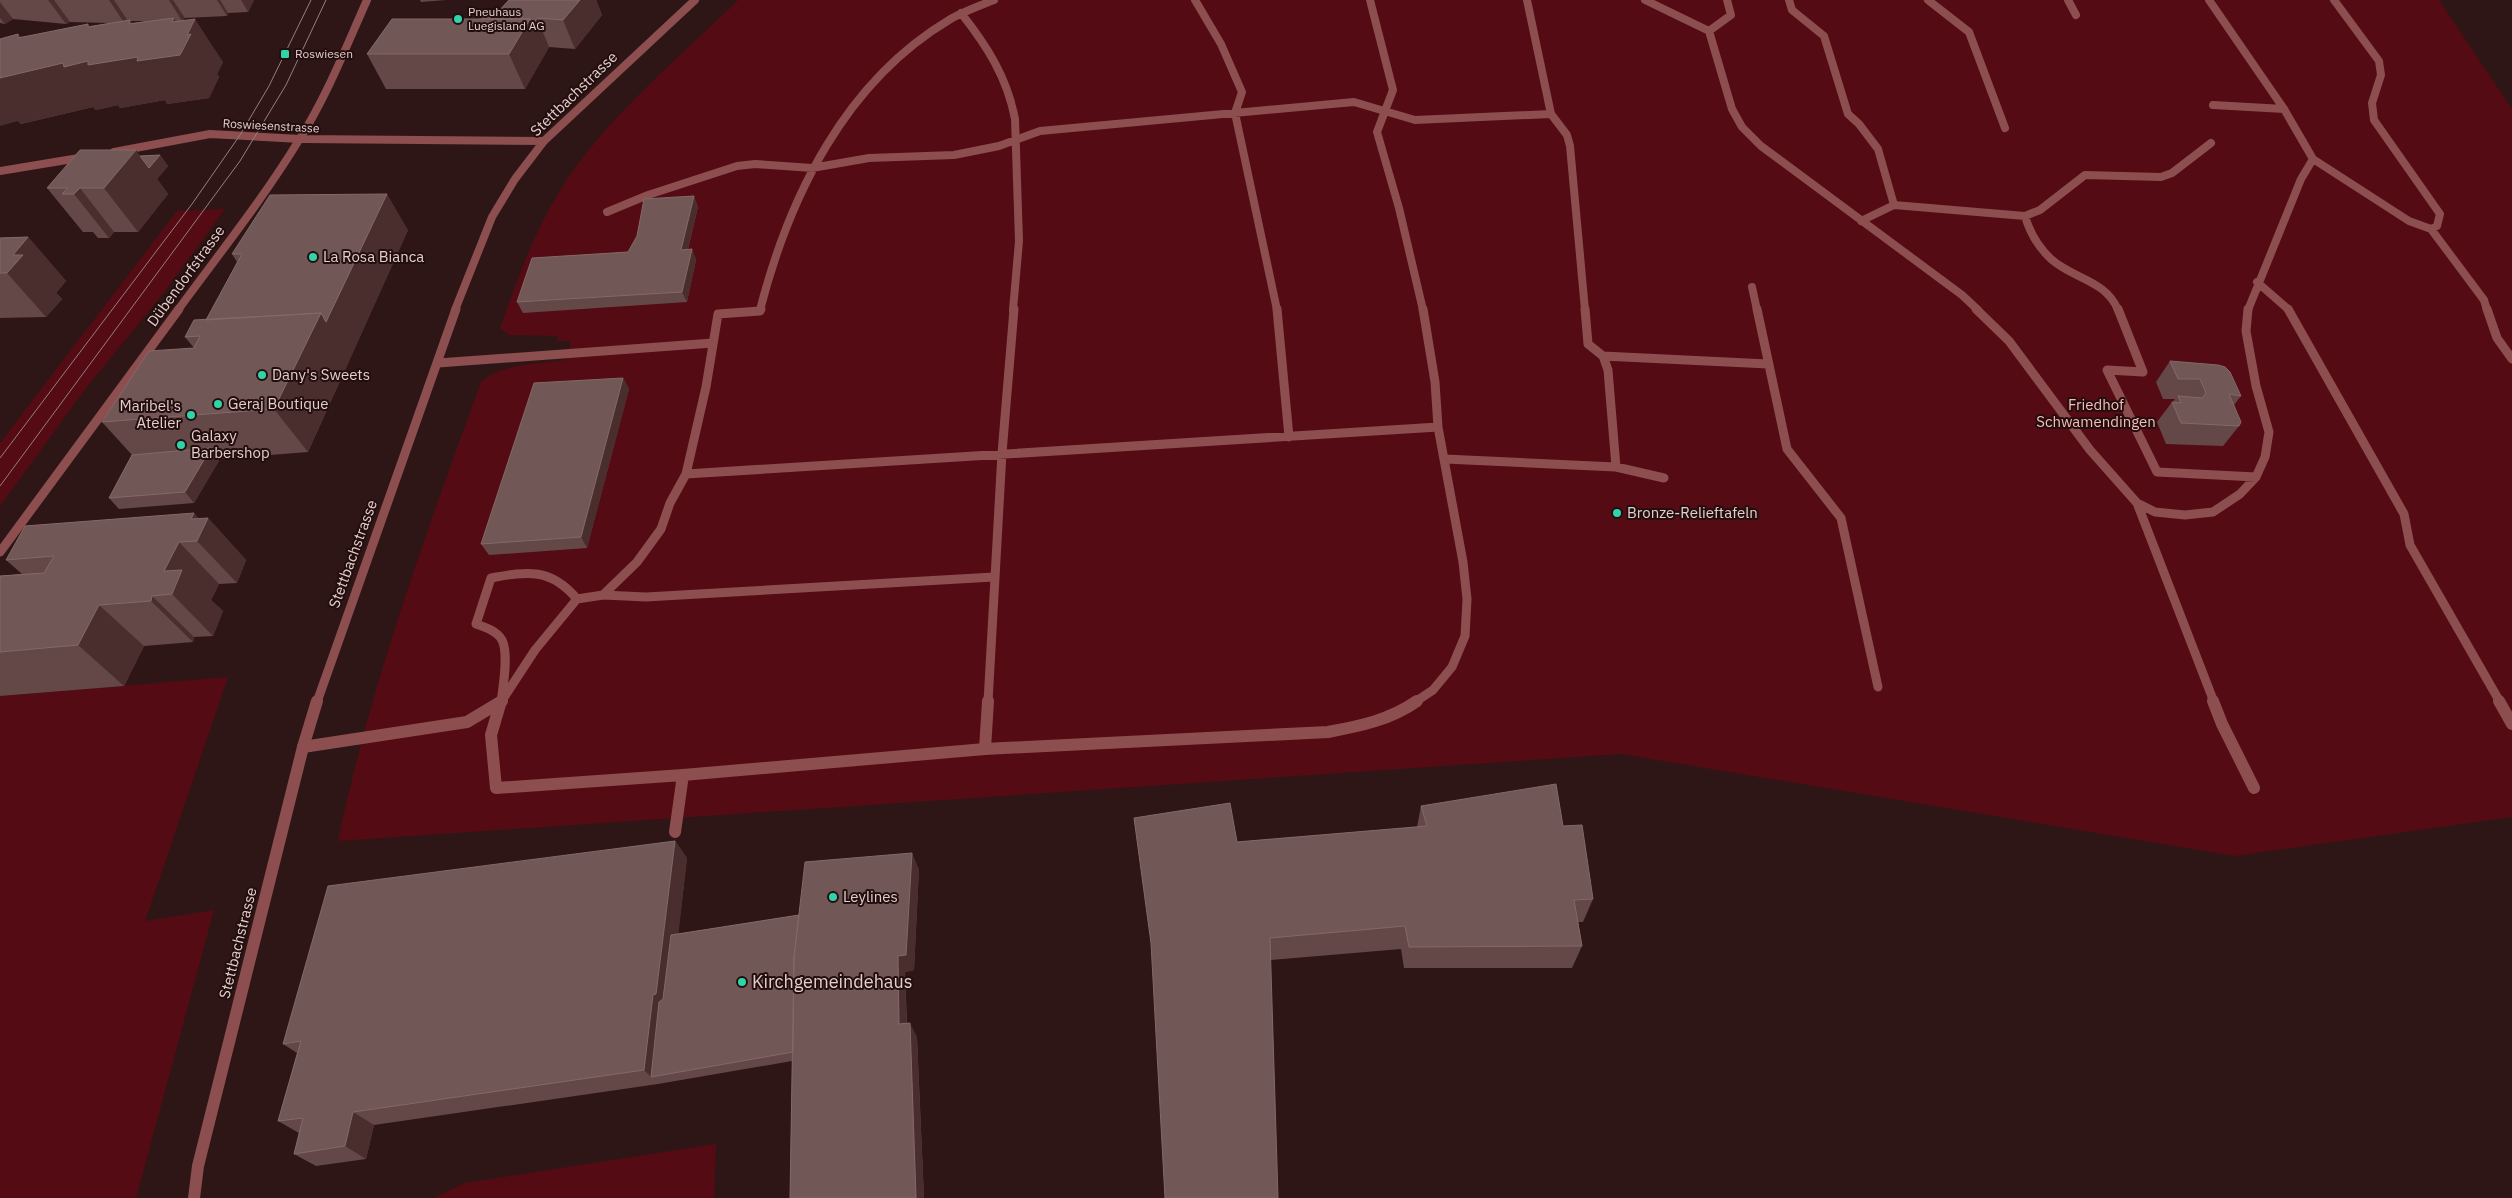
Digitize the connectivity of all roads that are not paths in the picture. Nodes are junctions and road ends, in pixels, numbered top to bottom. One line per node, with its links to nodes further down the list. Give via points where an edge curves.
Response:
1 (367, 0): 24 (street, Dübendorfstrasse)
2 (695, 0): 25 (street, Stettbachstrasse)
3 (994, 0): 14 (street)
4 (1195, 0): 20 (street, via 1226,53 1242,92)
5 (1370, 0): 19 (street, via 1393,90)
6 (1527, 0): 21 (street)
7 (1645, 0): 16 (street)
8 (1727, 0): 16 (street, via 1731,15)
9 (1789, 0): 32 (street, via 1792,10 1824,36 1848,114 1878,149)
10 (1928, 0): 22 (street, via 1969,32)
11 (2068, 0): 15 (street)
12 (2208, 0): 18 (street)
13 (2334, 0): 36 (street, via 2379,61 2381,75 2372,103 2374,120 2440,214 2437,226)
14 (961, 13): 23 (street, via 1002,70); 30 (street, via 911,45 877,78)
15 (2076, 15)
16 (1709, 31): 35 (street, via 1732,109 1742,127 1761,146)
17 (2213, 105): 18 (street)
18 (2284, 109): 29 (street)
19 (1385, 112): 20 (street, via 1354,102); 21 (street, via 1415,120); 44 (street, via 1376,132 1421,299 1435,382)
20 (1235, 113): 23 (street, via 1040,131); 45 (street, via 1278,313)
21 (1551, 114): 40 (street, via 1568,135 1588,344)
22 (2005, 128)
23 (1017, 138): 30 (street, via 999,146 954,155 869,158); 46 (street, via 1019,241)
24 (300, 140): 25 (street, Roswiesenstrasse); 27 (street, Roswiesenstrasse, via 210,134); 53 (street, Dübendorfstrasse)
25 (544, 141): 42 (street, Stettbachstrasse, via 492,217)
26 (2211, 143): 34 (street, via 2172,174 2161,177 2085,175 2040,210)
27 (108, 153)
28 (98, 155): 31 (street)
29 (2313, 159): 36 (street, via 2409,221); 37 (street, via 2301,179)
30 (812, 168): 33 (street, via 737,166 648,194); 39 (street, via 792,206 760,311 718,314)
31 (0, 171)
32 (1894, 206): 34 (street); 35 (street)
33 (607, 212)
34 (2025, 216): 50 (street, via 2031,236 2052,260 2100,287 2114,302 2143,372 2107,370 2157,472)
35 (1861, 220): 52 (street, via 1989,319 2010,341 2090,450)
36 (2431, 230): 41 (street, via 2484,300 2496,338)
37 (2257, 282): 50 (street, via 2248,307 2246,331 2269,432 2265,456); 59 (street, via 2289,310 2404,514 2410,545)
38 (1752, 287): 43 (street)
39 (713, 343): 42 (street); 49 (street)
40 (1603, 356): 43 (street); 48 (street, via 1608,370)
41 (2512, 359)
42 (438, 363): 60 (street, Stettbachstrasse)
43 (1768, 364): 57 (street, via 1787,450 1842,518)
44 (1438, 427): 45 (street); 47 (street)
45 (1289, 437): 46 (street)
46 (1002, 454): 49 (street); 54 (street)
47 (1445, 459): 48 (street); 61 (street, via 1467,599 1465,636 1452,667 1433,690 1404,710 1371,724 1328,732)
48 (1616, 467): 51 (street)
49 (686, 474): 55 (street, via 670,503 661,529 638,562)
50 (2256, 477): 52 (street, via 2240,494 2213,512 2185,515 2155,512)
51 (1664, 478)
52 (2137, 503): 63 (street, via 2222,724)
53 (0, 552)
54 (994, 578): 55 (street, via 646,597); 61 (street)
55 (603, 595): 56 (street)
56 (577, 599): 58 (street, via 534,650); 58 (street, via 566,584 541,572 491,578 476,624 489,628 502,640 505,661)
57 (1878, 687)
58 (501, 702): 60 (street, via 467,722); 62 (street, via 491,736 496,788)
59 (2512, 724)
60 (303, 747): 65 (street, Stettbachstrasse, via 198,1166)
61 (985, 749): 62 (street)
62 (683, 775): 64 (street)
63 (2254, 788)
64 (675, 832)
65 (194, 1198)

